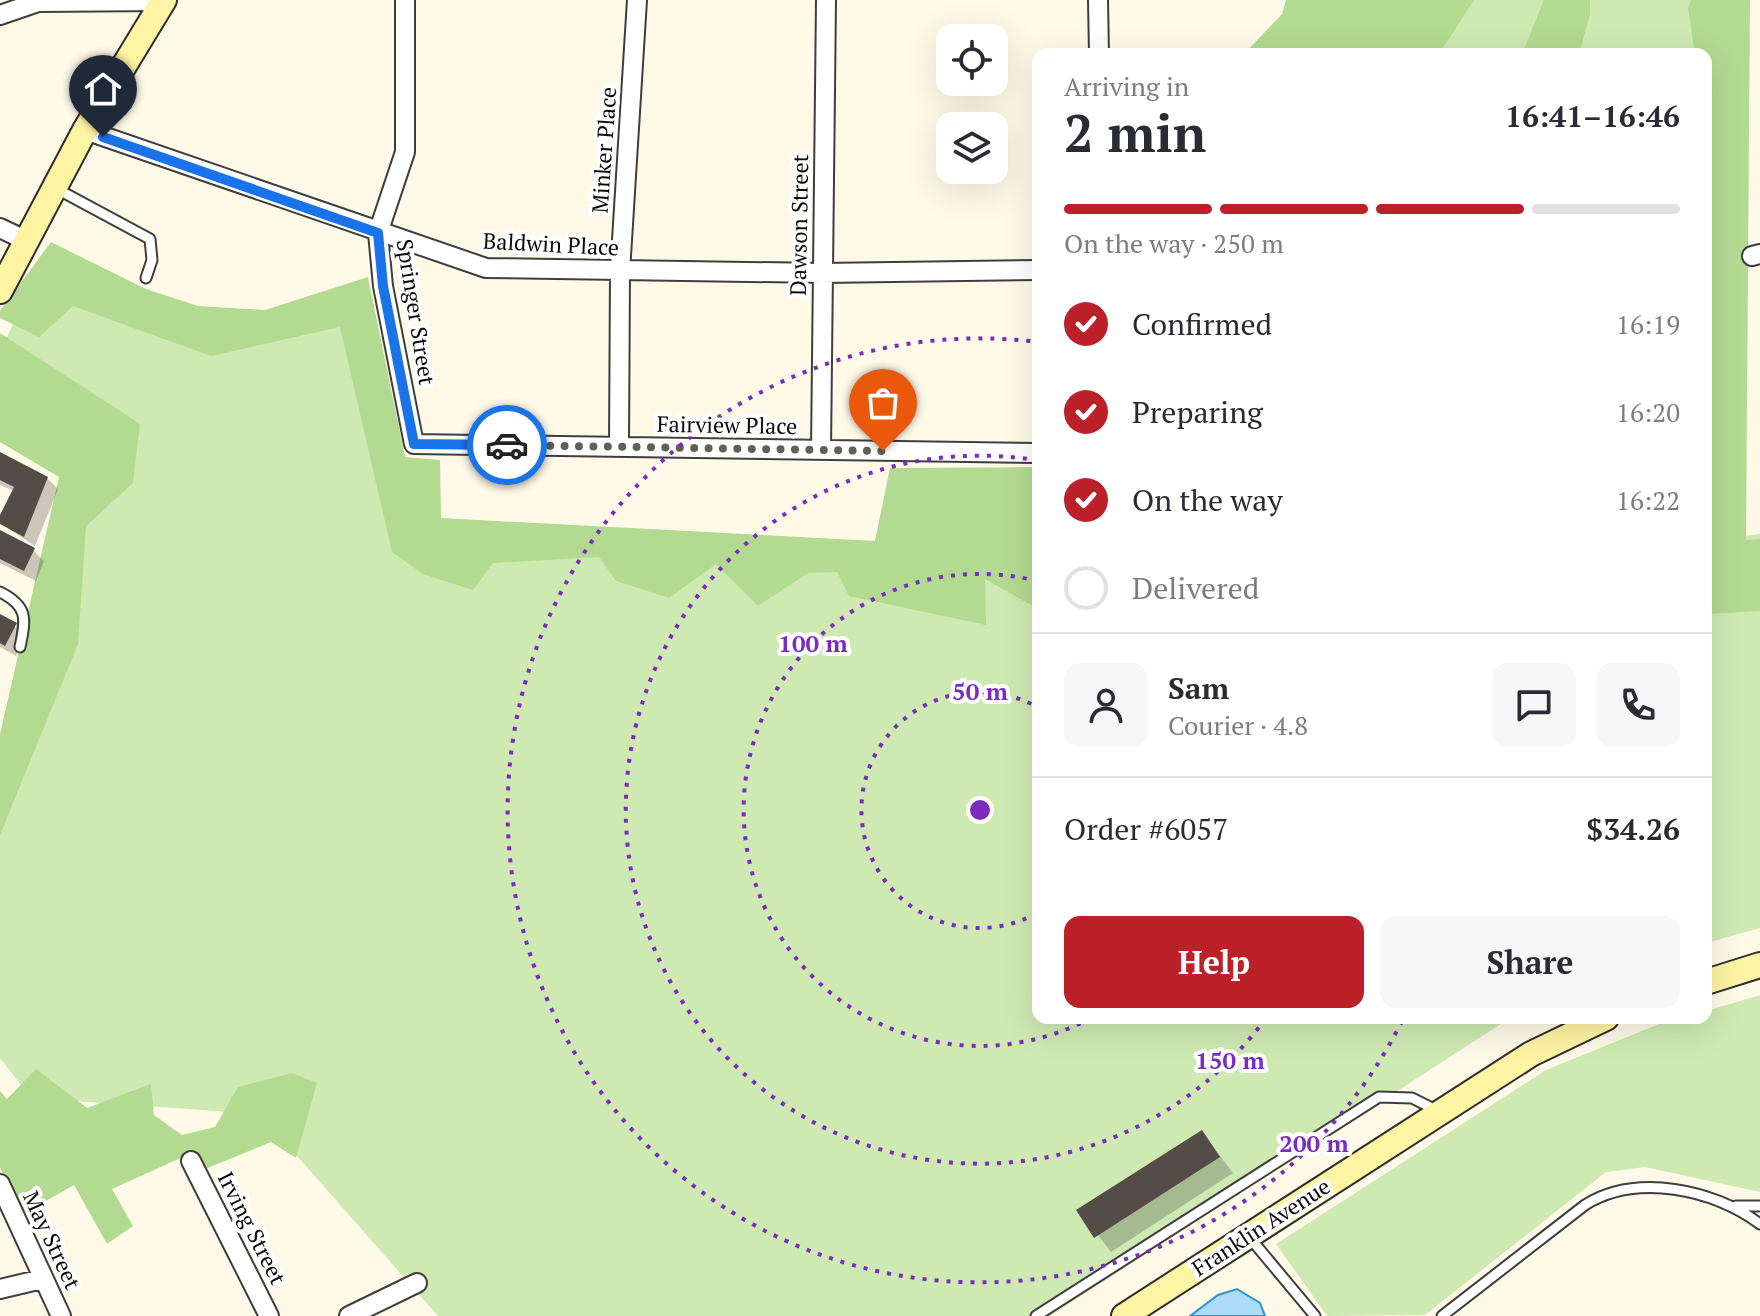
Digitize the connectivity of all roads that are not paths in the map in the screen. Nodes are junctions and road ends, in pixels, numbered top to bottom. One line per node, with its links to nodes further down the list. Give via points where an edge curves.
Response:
1 (405, 0): 11 (street, Springer Street, via 405,152)
2 (637, 0): 14 (street, Minker Place)
3 (826, 0): 15 (street, Dawson Street)
4 (1098, 0): 7 (street)
5 (163, 1): 6 (street, via 38,2); 8 (main road)
6 (0, 15)
7 (1099, 48)
8 (85, 130): 9 (main road); 11 (street, Baldwin Place)
9 (54, 188): 12 (main road); 16 (lane, via 150,239 152,260)
10 (0, 228): 12 (street)
11 (378, 233): 14 (street, Baldwin Place, via 486,268); 18 (street, Springer Street)
12 (25, 240): 17 (main road)
13 (1032, 270): 15 (street, Baldwin Place)
14 (620, 272): 15 (street, Baldwin Place); 19 (street, Minker Place)
15 (822, 273): 20 (street, Dawson Street)
16 (146, 278)
17 (0, 291)
18 (414, 444): 19 (street, Fairview Place)
19 (619, 446): 20 (street, Fairview Place)
20 (821, 450): 21 (street, Fairview Place)
21 (1032, 453)
22 (0, 592): 23 (lane, via 21,607 25,624)
23 (20, 647)
24 (1760, 965): 25 (main road)
25 (1712, 980)
26 (1594, 1024): 27 (main road, Franklin Avenue, via 1531,1054)
27 (1441, 1112): 33 (main road, Franklin Avenue); 40 (lane, via 1412,1098 1379,1097)
28 (191, 1161): 38 (street, Irving Street)
29 (0, 1184): 34 (street, May Street)
30 (1736, 1206): 31 (lane); 32 (lane); 43 (lane, via 1647,1187 1603,1194)
31 (1760, 1206)
32 (1760, 1224)
33 (1248, 1235): 41 (main road, Franklin Avenue); 42 (lane)
34 (42, 1279): 36 (street); 37 (street, May Street)
35 (417, 1283): 39 (street)
36 (0, 1289)
37 (61, 1316)
38 (269, 1316)
39 (349, 1316)
40 (1036, 1316)
41 (1124, 1316)
42 (1315, 1316)
43 (1442, 1316)

